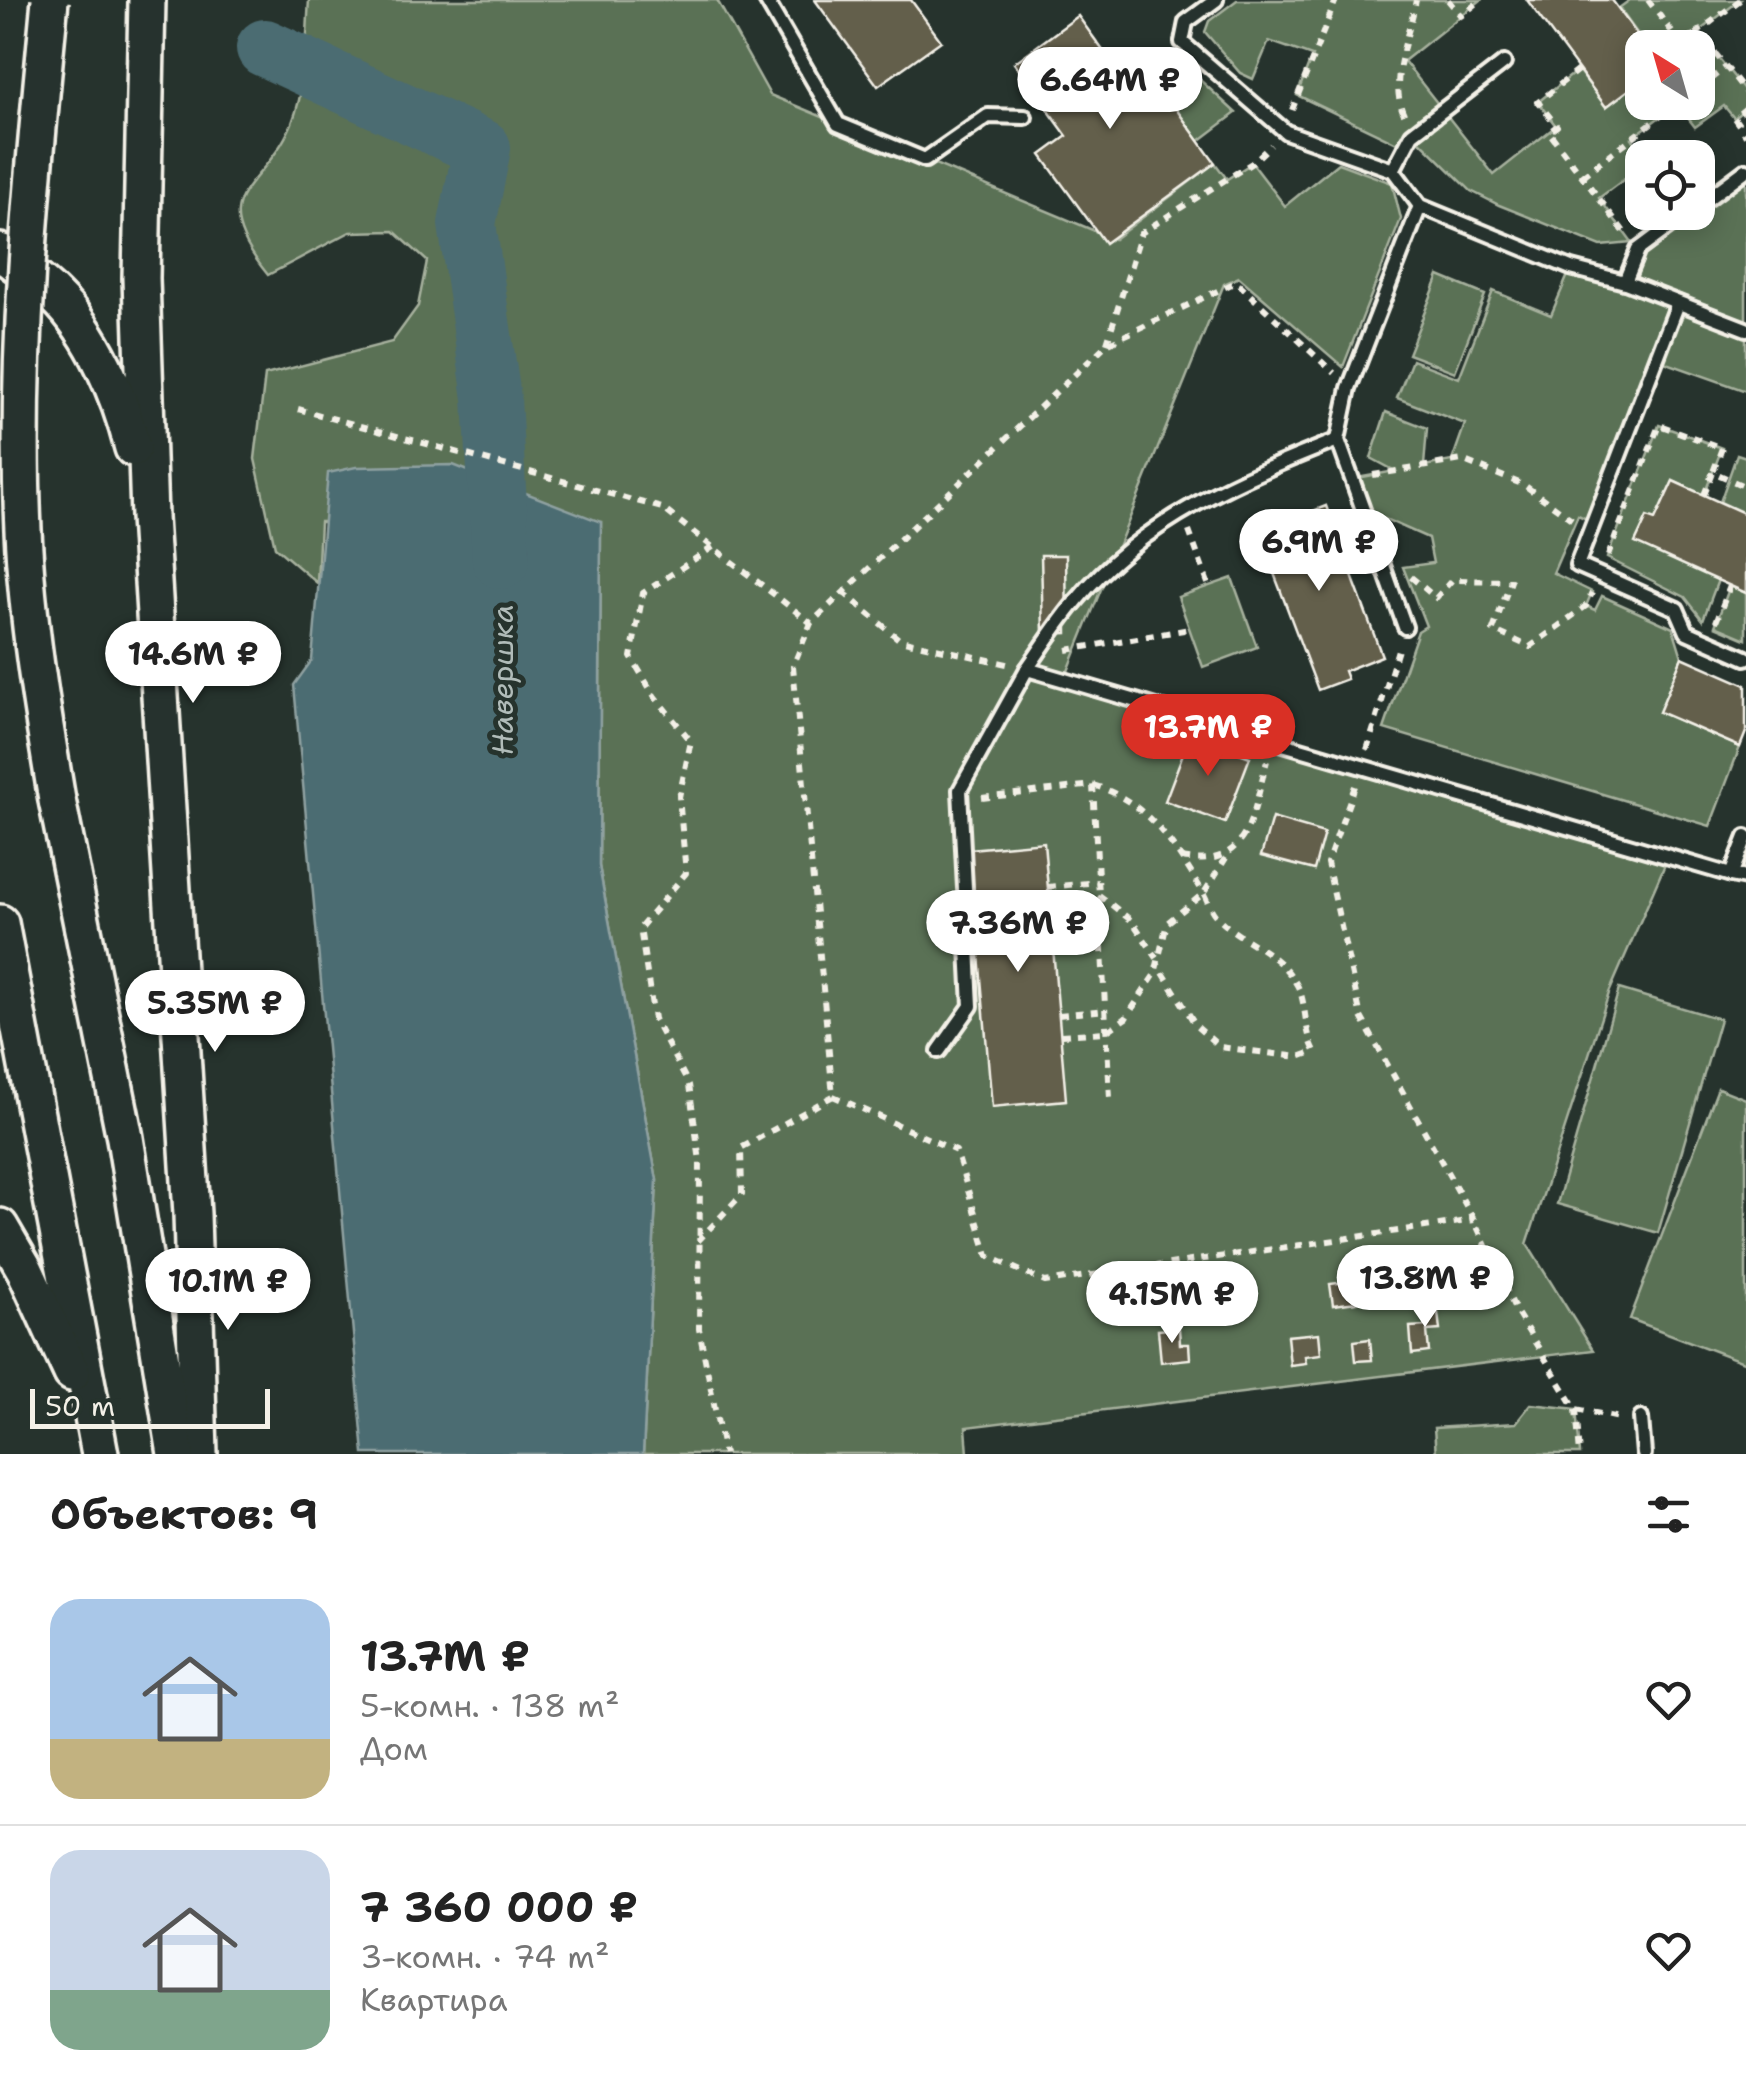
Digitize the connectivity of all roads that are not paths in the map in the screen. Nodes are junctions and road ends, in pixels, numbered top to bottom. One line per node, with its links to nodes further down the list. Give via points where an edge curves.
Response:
1 (50, 0): 29 (main road, bridge, via 27,234 21,382 32,650 125,1138)
2 (147, 0): 17 (main road, via 140,278)
3 (766, 0): 6 (lane, via 838,124 925,160 988,116)
4 (1216, 0): 7 (lane, via 1186,22 1182,42 1286,132)
5 (1504, 64): 7 (lane, via 1412,134)
6 (1026, 117)
7 (1392, 170): 10 (lane)
8 (1746, 170): 9 (lane)
9 (1715, 193)
10 (1420, 206): 13 (lane, via 1570,268); 16 (lane, via 1349,388)
11 (1665, 230): 13 (lane, via 1638,250)
12 (0, 252): 17 (main road, via 57,297 90,345 124,412)
13 (1624, 282): 14 (lane)
14 (1678, 303): 15 (lane); 19 (lane, via 1577,565 1677,610 1688,632)
15 (1746, 329)
16 (1338, 440): 18 (lane); 20 (lane, via 1258,471 1182,512 1078,597)
17 (149, 517): 30 (main road, via 192,1214)
18 (1405, 627)
19 (1746, 658)
20 (1027, 668): 22 (lane); 25 (lane, via 960,790 970,1006)
21 (1746, 837): 22 (lane)
22 (1731, 875): 23 (lane)
23 (1746, 878)
24 (0, 923): 28 (main road)
25 (939, 1052)
26 (0, 1227): 28 (main road)
27 (1642, 1418): 31 (lane)
28 (98, 1439)
29 (176, 1454)
30 (200, 1454)
31 (1644, 1454)

